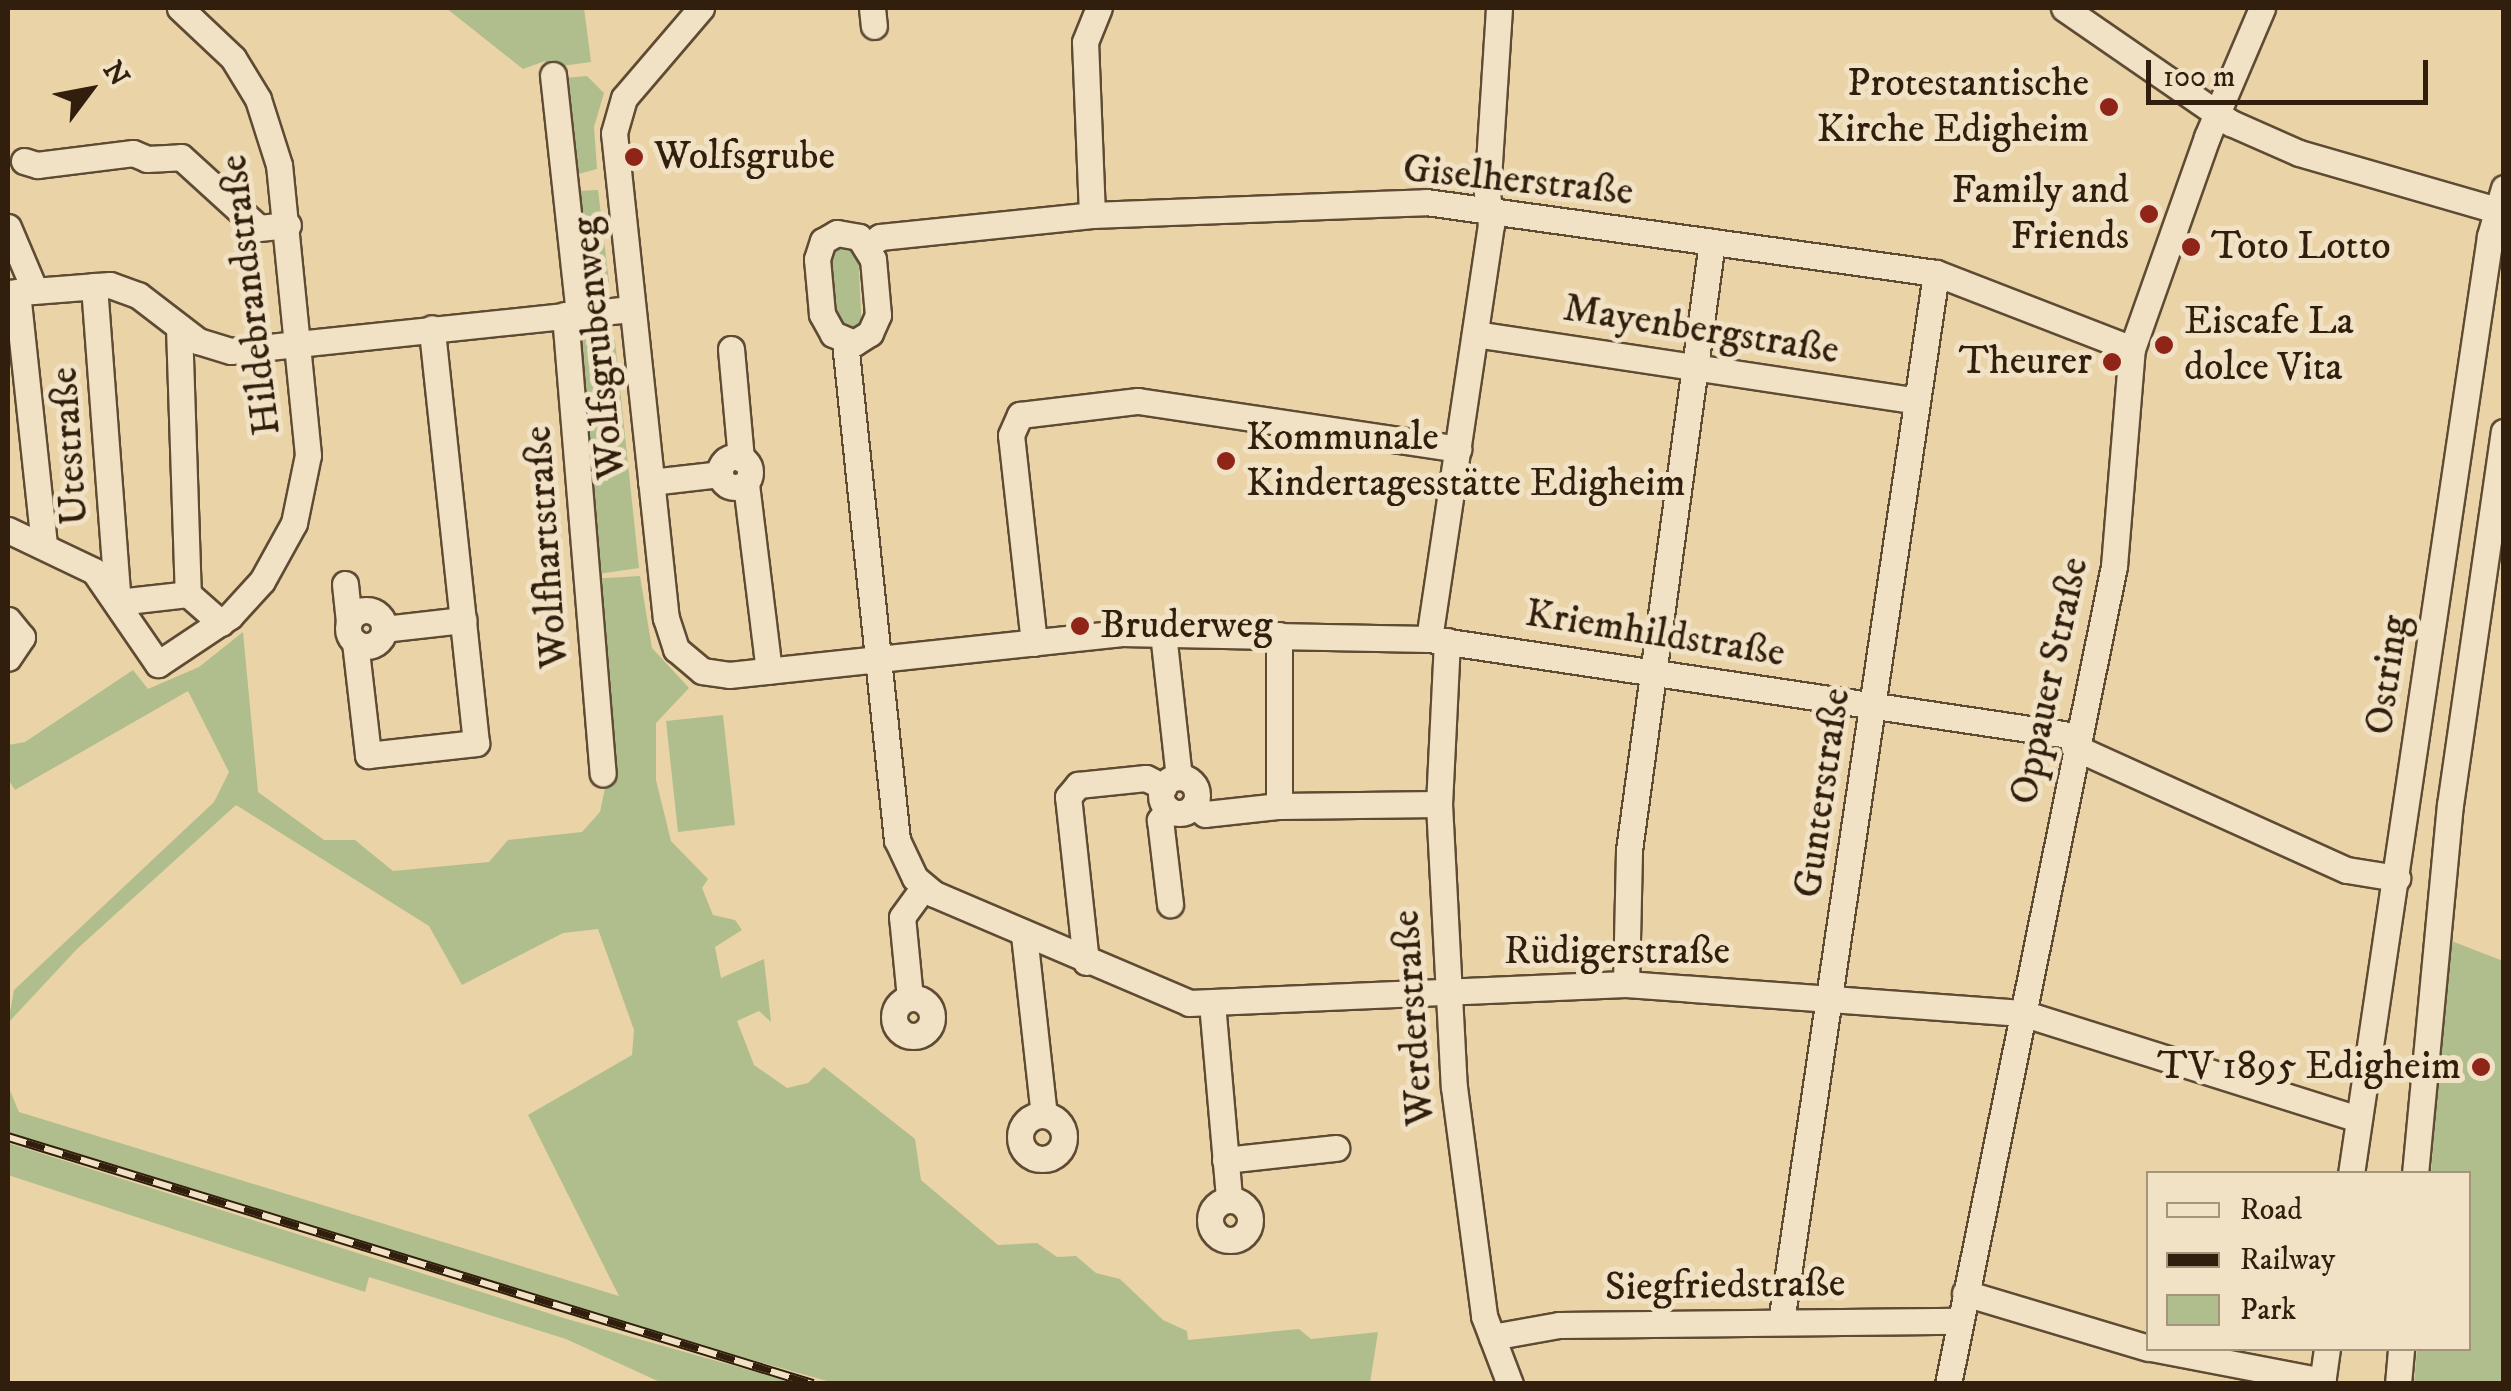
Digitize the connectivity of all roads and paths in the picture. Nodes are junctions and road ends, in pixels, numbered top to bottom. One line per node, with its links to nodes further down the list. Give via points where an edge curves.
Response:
1 (180, 8): 13 (street, Hildebrandstraße, via 233,58 258,99)
2 (1099, 8): 12 (street, via 1085,42)
3 (1499, 8): 11 (street, Werderstraße)
4 (2064, 8): 8 (street)
5 (2262, 8): 8 (street, Oppauer Straße)
6 (689, 14): 20 (street, Wolfsgrubenweg, via 624,98 614,133)
7 (553, 76): 21 (street, Wolfhartstraße)
8 (2217, 113): 10 (street, via 2298,154); 28 (street, Oppauer Straße)
9 (24, 161): 13 (street, via 181,157 259,228)
10 (2501, 202): 60 (street, Ostring)
11 (1489, 210): 12 (street, Giselherstraße, via 1426,202); 16 (street, Giselherstraße); 24 (street, Werderstraße)
12 (1092, 214): 15 (street, Giselherstraße)
13 (288, 225): 25 (street, Hildebrandstraße)
14 (8, 226): 19 (street, Utestraße)
15 (874, 242): 26 (street, via 876,324); 26 (street, Giselherstraße, via 844,232 819,248 822,314)
16 (1712, 242): 17 (street, Giselherstraße); 29 (street)
17 (1936, 274): 28 (street, Giselherstraße); 30 (street, Gunterstraße)
18 (94, 286): 19 (street); 22 (street, via 138,296); 39 (street, Utestraße)
19 (20, 292): 36 (street, Utestraße)
20 (632, 309): 21 (street); 34 (street, Wolfsgrubenweg)
21 (572, 315): 23 (street); 56 (street, Wolfhartstraße, via 589,546 584,577)
22 (179, 327): 25 (street, via 221,350); 38 (street)
23 (432, 328): 25 (street); 41 (street)
24 (1475, 334): 29 (street, Mayenbergstraße); 32 (street, Werderstraße)
25 (302, 342): 42 (street, Hildebrandstraße, via 308,455 294,523 262,581)
26 (846, 346): 49 (street)
27 (731, 349): 33 (street)
28 (2132, 349): 55 (street, Oppauer Straße, via 2114,566)
29 (1695, 367): 30 (street, Mayenbergstraße); 51 (street)
30 (1917, 401): 54 (street, Gunterstraße)
31 (2504, 432): 76 (street, Ostring, via 2450,805)
32 (1458, 449): 46 (street, Werderstraße); 47 (street, via 1140,402 1020,415 1011,436)
33 (736, 472): 34 (street); 53 (street)
34 (651, 482): 52 (street, Wolfsgrubenweg, via 670,634)
35 (8, 530): 36 (street, Utestraße)
36 (44, 546): 39 (street, Utestraße, via 94,571)
37 (344, 584): 43 (street)
38 (188, 594): 39 (street); 42 (street)
39 (118, 602): 50 (street, Utestraße)
40 (8, 620): 48 (street, via 22,637)
41 (463, 620): 43 (street, via 384,629 376,643); 43 (street, via 476,744 368,755)
42 (221, 623): 50 (street, Hildebrandstraße)
43 (352, 631)
44 (1164, 633): 45 (street, Kriemhildstraße); 47 (street, Kriemhildstraße); 57 (street)
45 (1279, 634): 46 (street, Kriemhildstraße); 59 (street)
46 (1438, 640): 51 (street, Kriemhildstraße); 58 (street, Werderstraße)
47 (1034, 643): 49 (street, Kriemhildstraße)
48 (8, 658)
49 (880, 659): 53 (street, Kriemhildstraße); 61 (street, via 897,840)
50 (158, 664)
51 (1650, 668): 54 (street, Kriemhildstraße); 65 (street, via 1628,850)
52 (702, 670): 53 (street, Kriemhildstraße)
53 (769, 671)
54 (1873, 706): 55 (street, Kriemhildstraße); 67 (street, Gunterstraße)
55 (2075, 742): 60 (street, Kriemhildstraße, via 2347,870); 70 (street, Oppauer Straße)
56 (603, 773)
57 (1176, 795): 59 (street, via 1205,814); 62 (street, via 1160,820); 64 (street, via 1146,778 1078,785 1068,797)
58 (1439, 804): 59 (street); 66 (street, Werderstraße)
59 (1278, 806)
60 (2397, 878): 72 (street, Ostring)
61 (924, 887): 63 (street, Rüdigerstraße); 68 (street, via 902,917)
62 (1170, 904)
63 (1024, 935): 64 (street, Rüdigerstraße); 71 (street)
64 (1086, 962): 69 (street, Rüdigerstraße, via 1169,998)
65 (1626, 984): 66 (street, Rüdigerstraße); 67 (street, Rüdigerstraße)
66 (1448, 990): 69 (street, Rüdigerstraße); 81 (street, Werderstraße, via 1464,1189)
67 (1832, 995): 70 (street, Rüdigerstraße); 80 (street, Gunterstraße)
68 (910, 998)
69 (1212, 1003): 74 (street)
70 (2022, 1013): 72 (street, Rüdigerstraße); 78 (street, Oppauer Straße)
71 (1044, 1115)
72 (2359, 1120): 75 (street, Ostring)
73 (1336, 1148): 74 (street)
74 (1225, 1160): 77 (street)
75 (2351, 1171)
76 (2415, 1171)
77 (1229, 1200)
78 (1966, 1293): 79 (street, Oppauer Straße); 82 (street)
79 (1960, 1321): 80 (street, Siegfriedstraße); 88 (street, Oppauer Straße)
80 (1781, 1322): 81 (street, Siegfriedstraße, via 1559,1325)
81 (1492, 1337): 87 (street, Werderstraße)
82 (2146, 1347)
83 (2165, 1351): 86 (street)
84 (2327, 1351): 86 (street)
85 (2401, 1351): 89 (street)
86 (2322, 1382)
87 (1510, 1384)
88 (1948, 1384)
89 (2398, 1384)

